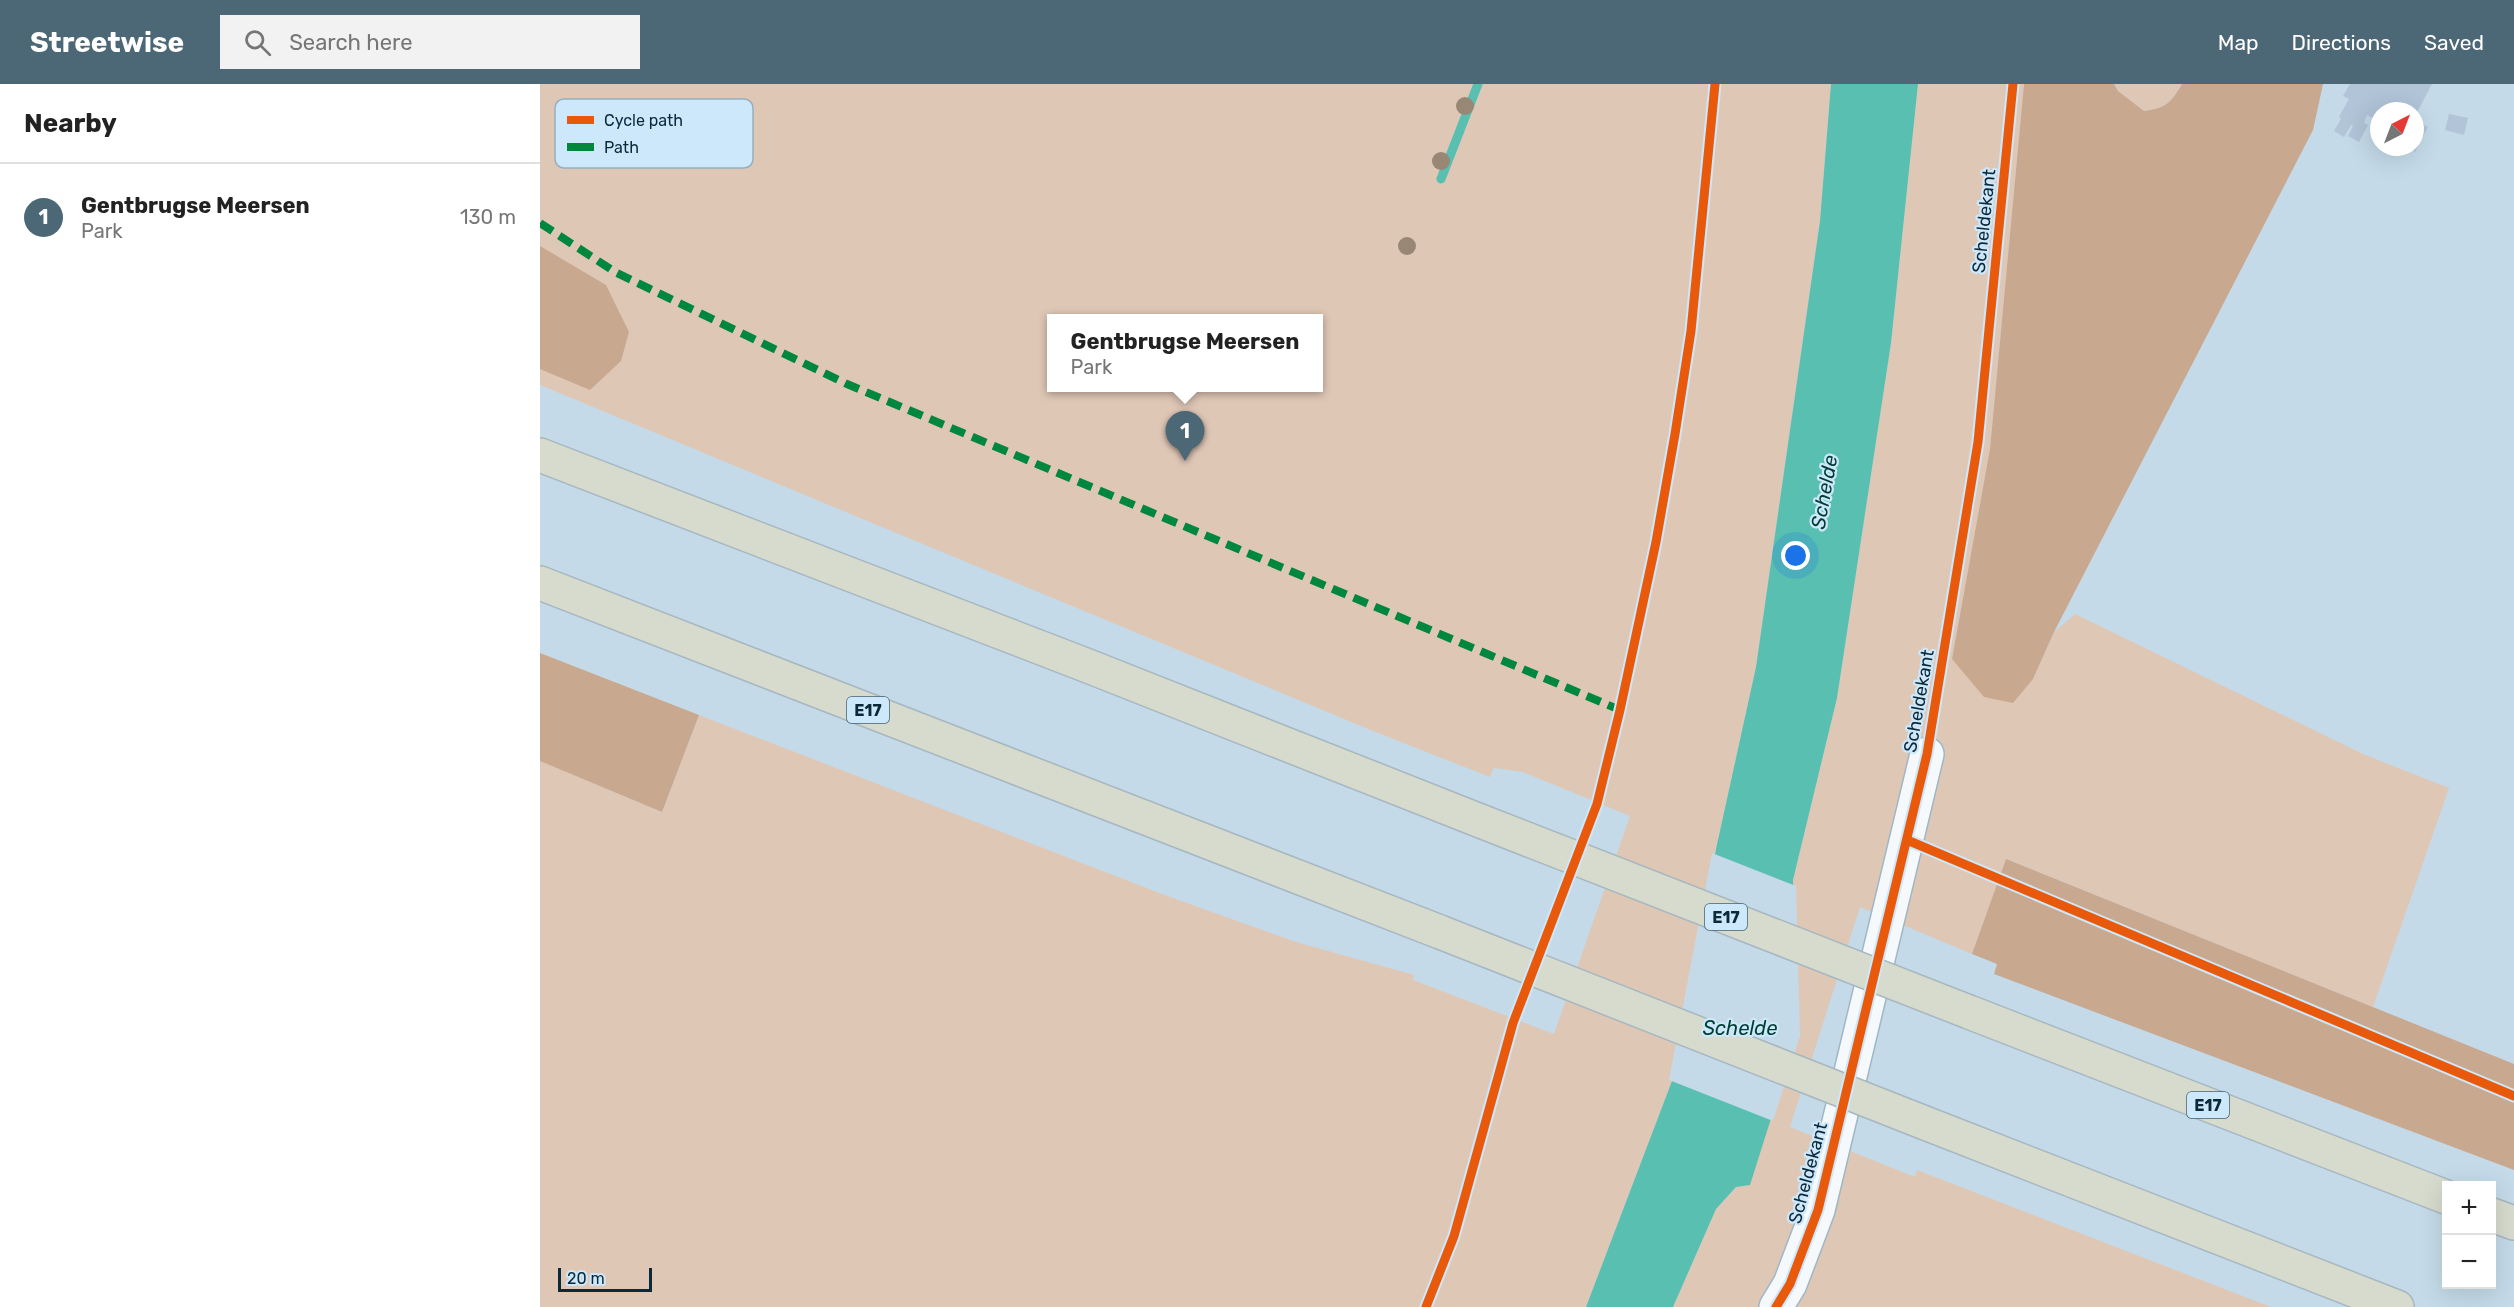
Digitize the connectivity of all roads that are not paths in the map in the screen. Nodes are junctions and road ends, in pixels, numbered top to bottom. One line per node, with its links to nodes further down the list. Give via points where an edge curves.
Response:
1 (540, 455): 4 (highway, E17, bridge)
2 (540, 583): 8 (highway, E17, bridge)
3 (1928, 754): 7 (lane, Scheldekant, via 1818,1210 1790,1284)
4 (2442, 1195)
5 (2496, 1217): 6 (highway)
6 (2514, 1224)
7 (1776, 1307)
8 (2397, 1307)

